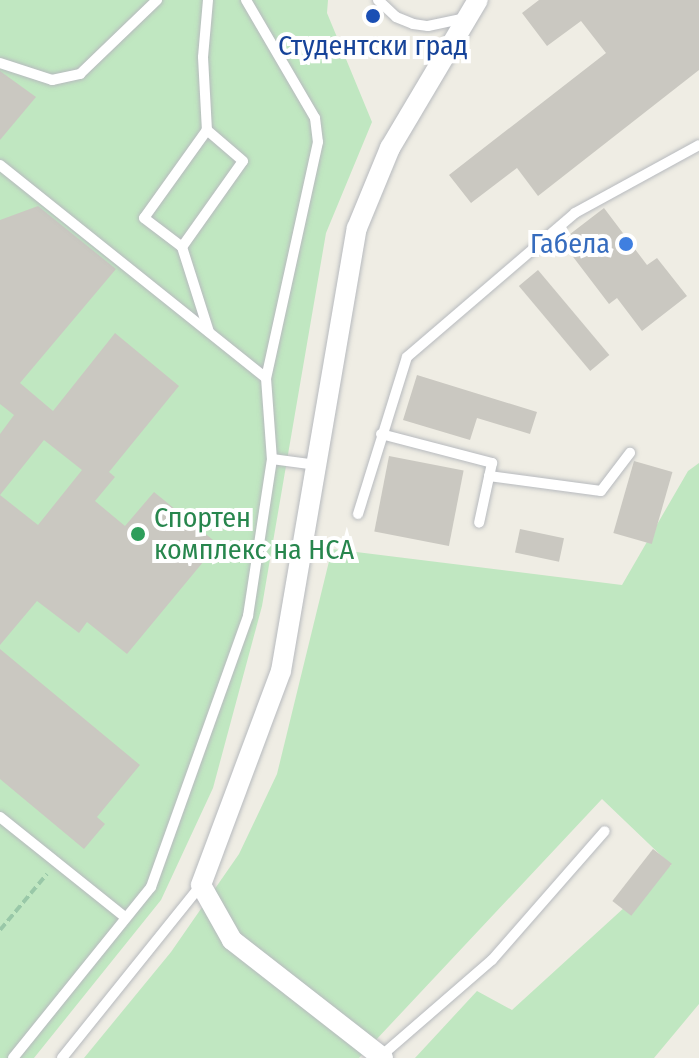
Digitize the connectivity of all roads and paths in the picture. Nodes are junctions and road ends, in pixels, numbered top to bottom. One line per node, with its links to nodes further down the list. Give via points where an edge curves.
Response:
1 (157, 0): 7 (lane, via 80,74 52,80)
2 (208, 0): 8 (lane, via 203,57)
3 (246, 0): 13 (lane, via 315,118 318,142)
4 (378, 0): 6 (lane, via 413,24)
5 (478, 0): 6 (street)
6 (467, 18): 17 (street, via 390,148 357,228)
7 (0, 63)
8 (207, 130): 11 (lane, via 243,161); 11 (lane, via 144,218)
9 (699, 145): 14 (lane, via 575,213 429,336 407,357)
10 (0, 165): 12 (lane)
11 (182, 247): 12 (lane)
12 (209, 332): 13 (lane)
13 (266, 378): 16 (lane)
14 (381, 434): 18 (lane, via 492,463); 19 (lane)
15 (630, 453): 18 (lane, via 601,491)
16 (272, 459): 17 (lane); 25 (lane, via 248,616 151,887)
17 (317, 465): 24 (street, via 281,671)
18 (489, 476): 20 (lane)
19 (358, 514)
20 (479, 523)
21 (0, 817): 23 (lane)
22 (605, 831): 27 (lane, via 492,960)
23 (57, 862): 25 (lane); 26 (path)
24 (201, 885): 27 (street, via 232,940); 29 (lane)
25 (126, 918): 28 (lane)
26 (0, 930)
27 (382, 1057)
28 (13, 1058)
29 (62, 1058)

